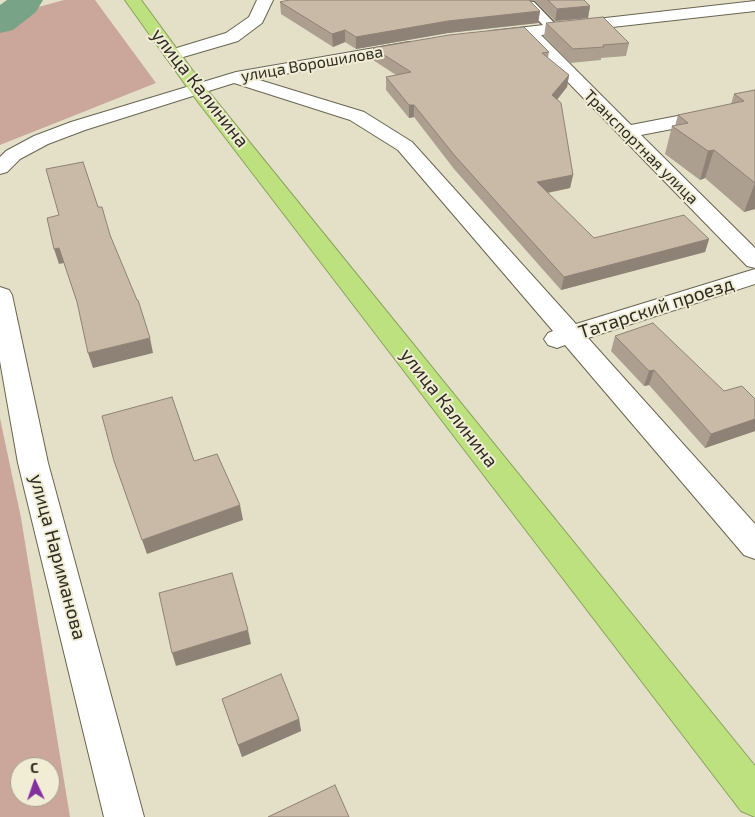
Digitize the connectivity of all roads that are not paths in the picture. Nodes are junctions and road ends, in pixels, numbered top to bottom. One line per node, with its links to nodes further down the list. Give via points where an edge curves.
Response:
1 (133, 0): 9 (highway, улица Калинина)
2 (266, 0): 9 (street, via 256,20 232,37)
3 (512, 0): 5 (lane, via 530,5)
4 (755, 6): 5 (street)
5 (554, 29): 6 (street)
6 (528, 32): 7 (street); 13 (street, Транспортная улица)
7 (478, 37)
8 (429, 43): 10 (street, улица Ворошилова)
9 (173, 55): 11 (highway, улица Калинина)
10 (236, 77): 11 (street, улица Ворошилова); 18 (street, улица Калинина, via 357,116 405,146)
11 (198, 90): 14 (street, via 41,140 13,155); 20 (highway, улица Калинина)
12 (755, 108): 13 (street)
13 (626, 132): 15 (street, Транспортная улица)
14 (0, 168)
15 (755, 261)
16 (755, 276): 18 (street, Татарский проезд)
17 (0, 295): 21 (street, улица Нариманова, via 33,463)
18 (564, 337): 19 (street, улица Калинина)
19 (755, 546)
20 (755, 796)
21 (124, 817)

